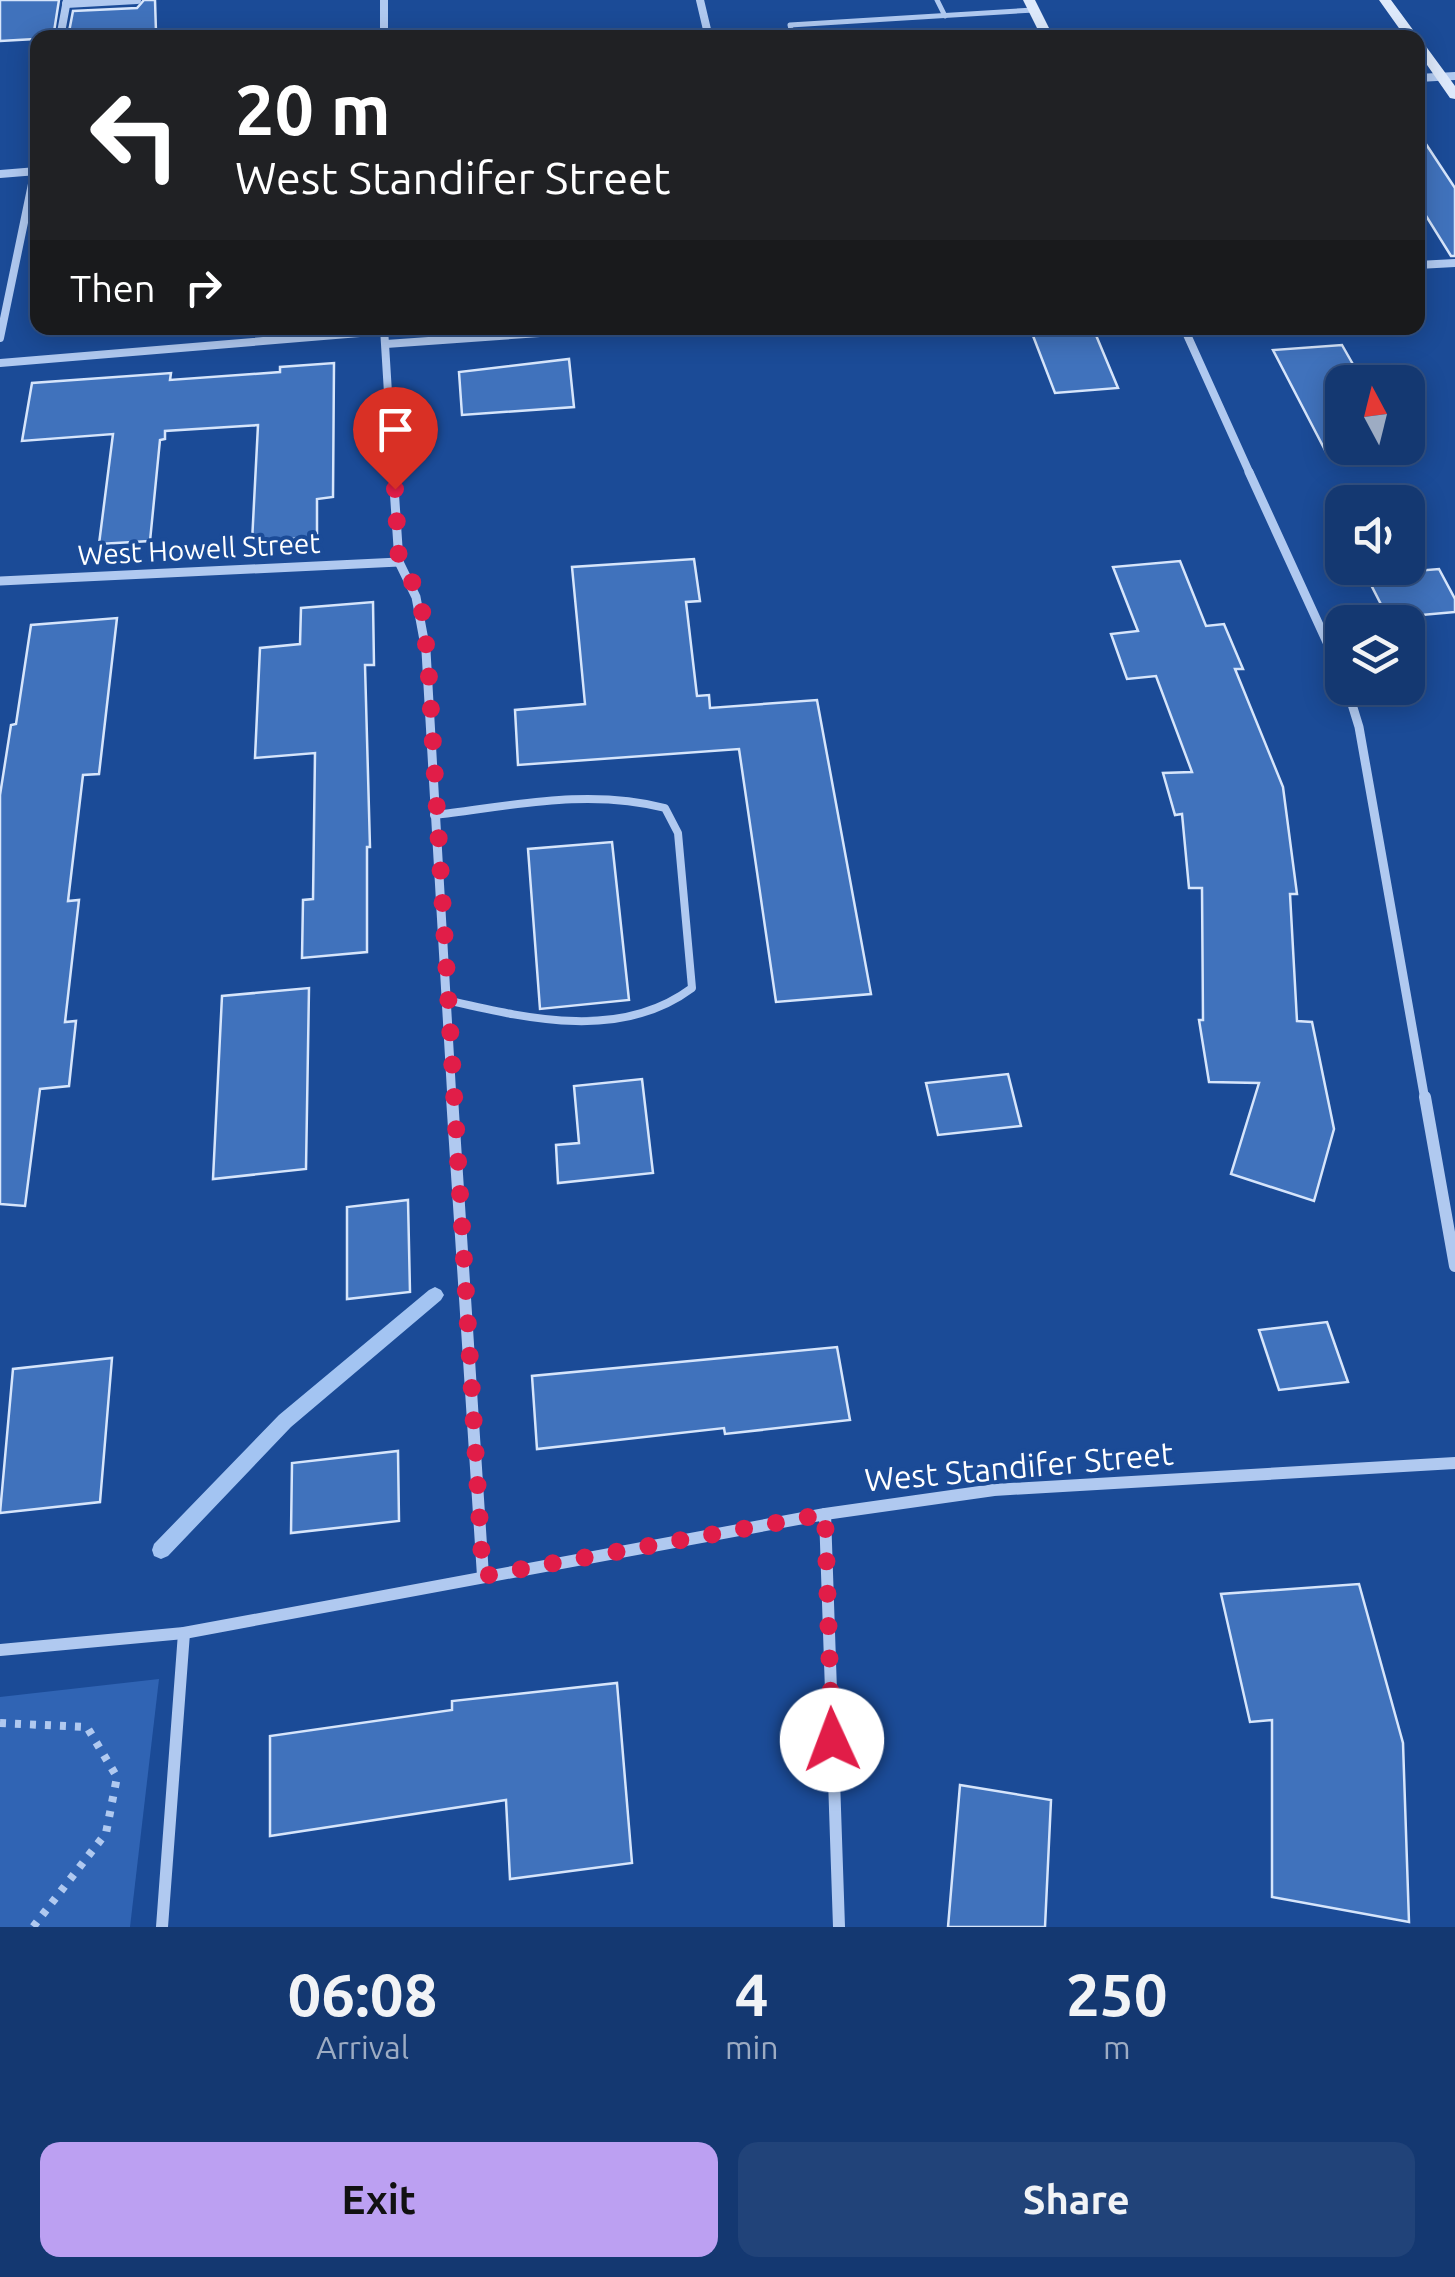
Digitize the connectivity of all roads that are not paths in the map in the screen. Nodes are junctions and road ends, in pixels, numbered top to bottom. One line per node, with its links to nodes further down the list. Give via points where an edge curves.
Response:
1 (137, 0): 6 (street)
2 (384, 0): 10 (street)
3 (700, 0): 11 (street)
4 (937, 0): 8 (lane)
5 (1385, 0): 14 (street)
6 (66, 2): 9 (street)
7 (1032, 5): 8 (lane); 13 (street)
8 (945, 16): 12 (lane, via 790,25)
9 (61, 30)
10 (384, 30)
11 (707, 30)
12 (791, 30)
13 (1044, 30)
14 (1408, 30)
15 (1425, 51): 16 (street)
16 (1449, 76): 17 (street)
17 (1455, 95)
18 (30, 172): 19 (street)
19 (0, 174)
20 (30, 199): 28 (street)
21 (1455, 262): 22 (street)
22 (1425, 265)
23 (372, 335): 29 (street)
24 (385, 335): 30 (street)
25 (446, 335): 26 (street)
26 (519, 335)
27 (1187, 335): 32 (street)
28 (0, 338)
29 (0, 364)
30 (399, 562): 31 (street, West Howell Street); 34 (street, via 420,594)
31 (0, 581)
32 (1325, 637)
33 (1352, 705): 36 (street)
34 (434, 815): 35 (street); 35 (lane, via 584,800 640,799 665,808 678,833 692,988 658,1010 539,1022)
35 (446, 1000): 39 (street)
36 (1455, 1266)
37 (1455, 1463): 38 (street, West Standifer Street, via 994,1490)
38 (825, 1514): 39 (street, West Standifer Street); 43 (street)
39 (483, 1576): 40 (street, West Standifer Street)
40 (184, 1633): 41 (street, West Standifer Street); 42 (street)
41 (0, 1650)
42 (162, 1927)
43 (839, 1927)

